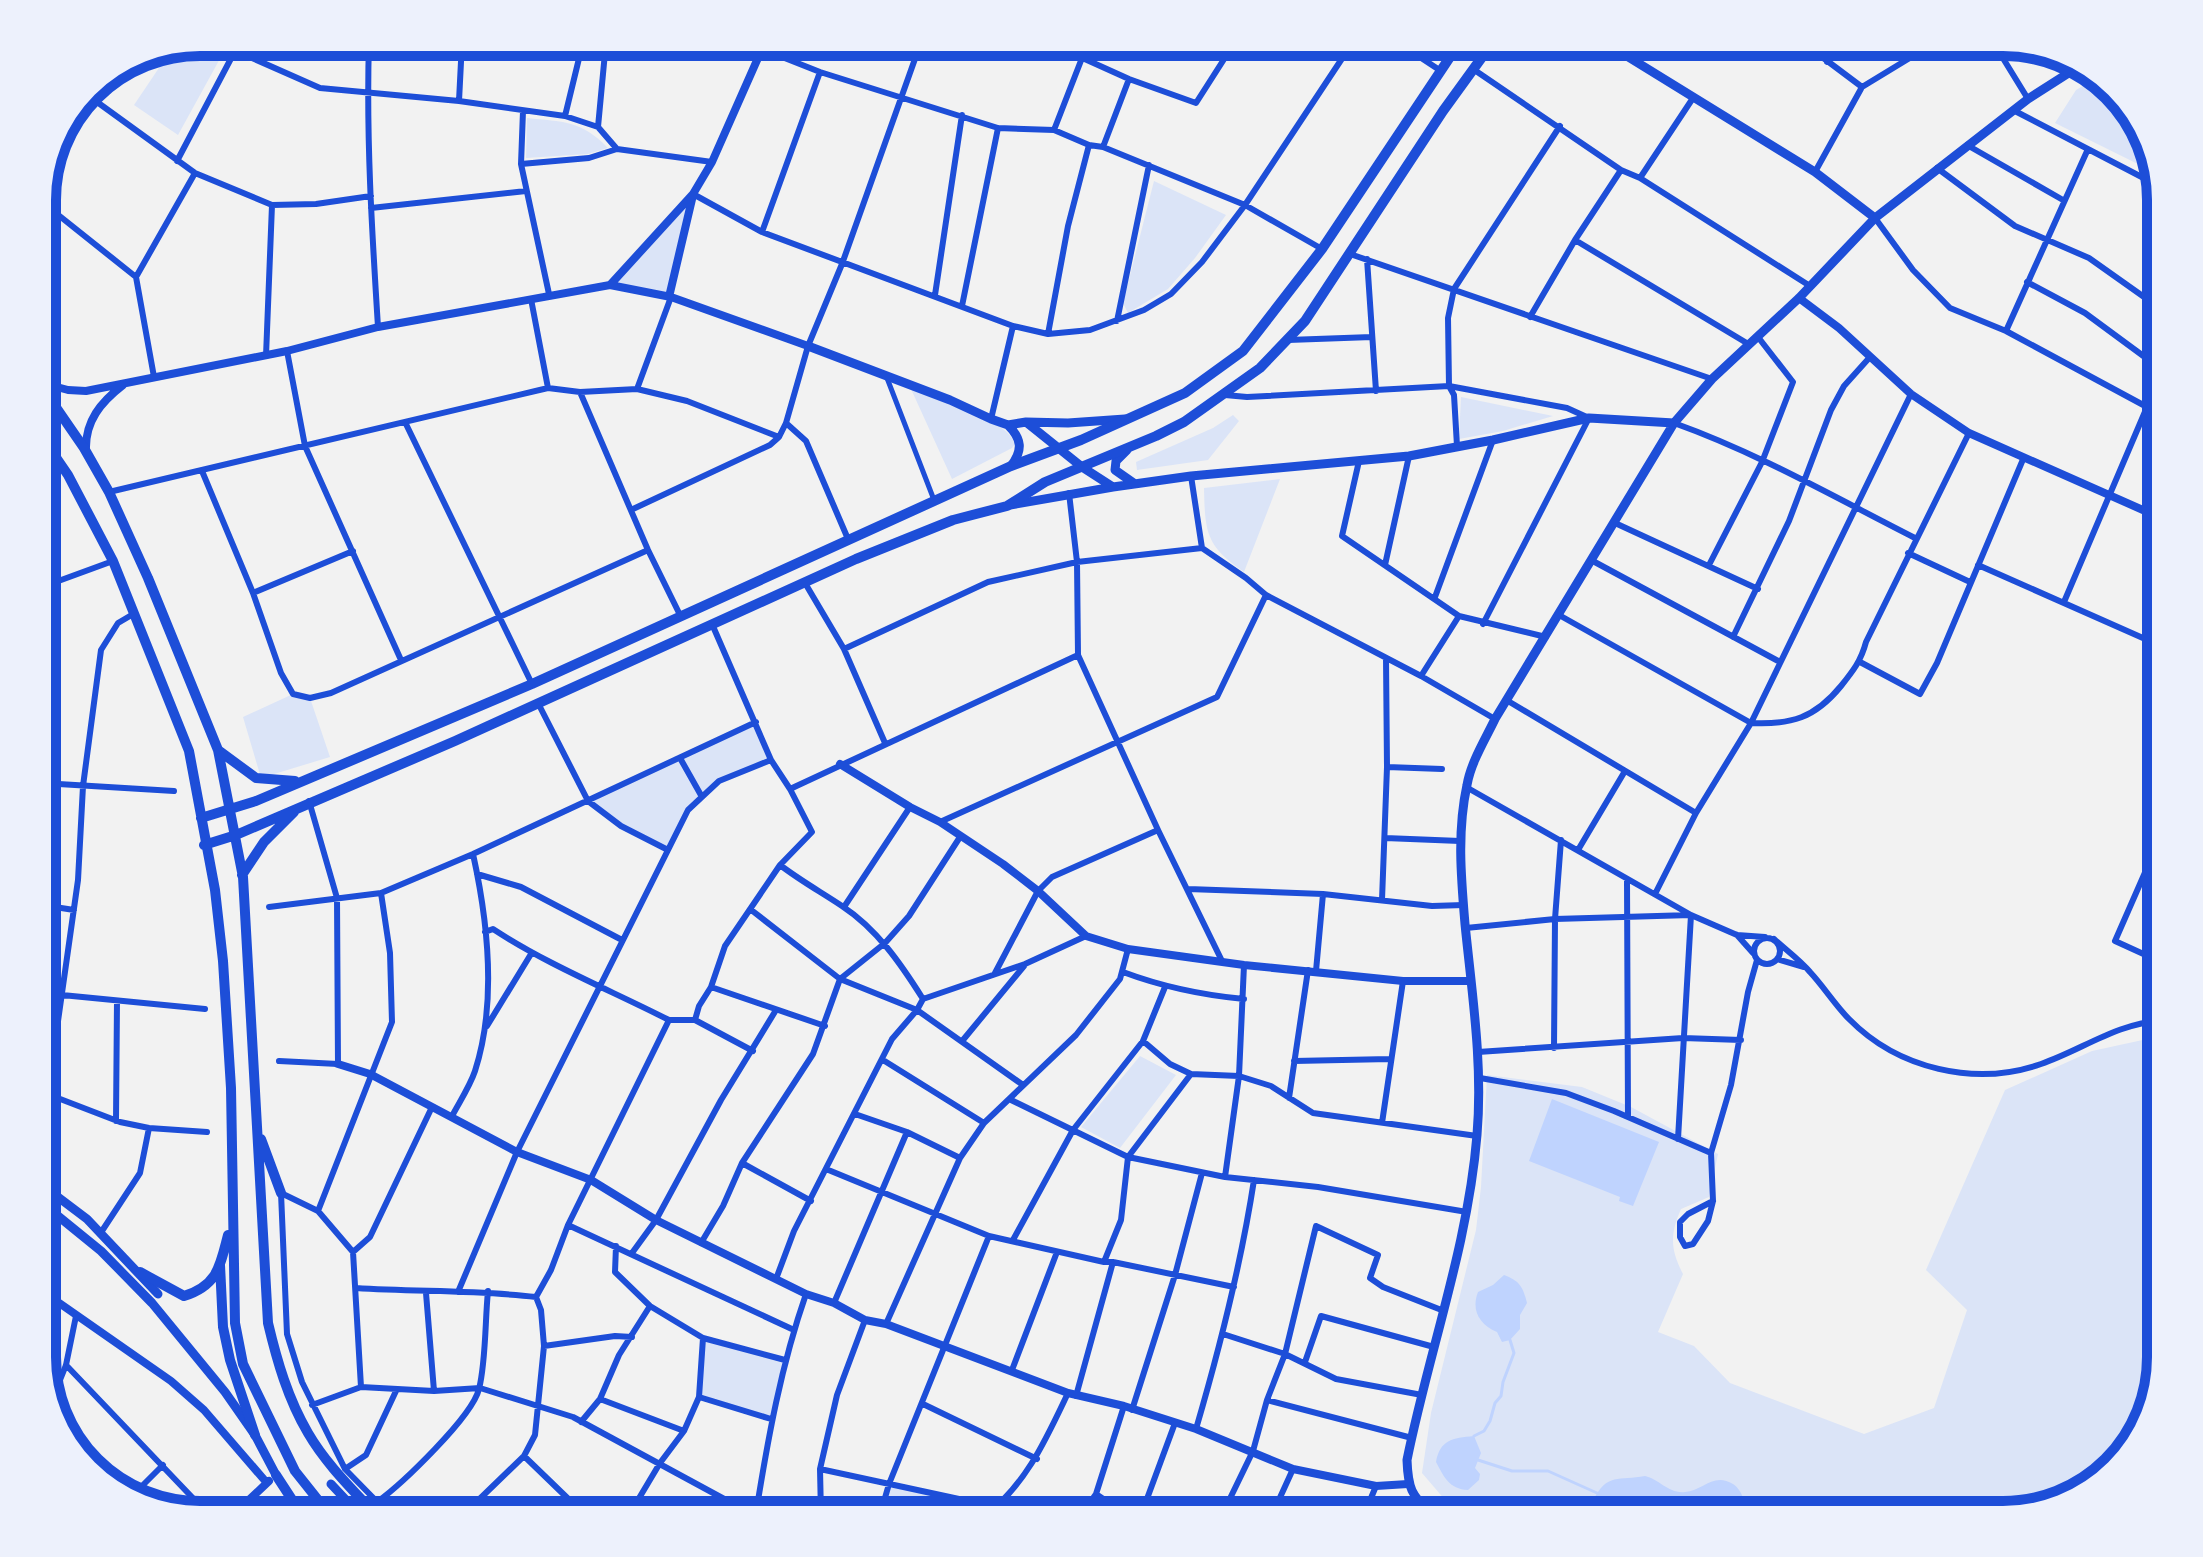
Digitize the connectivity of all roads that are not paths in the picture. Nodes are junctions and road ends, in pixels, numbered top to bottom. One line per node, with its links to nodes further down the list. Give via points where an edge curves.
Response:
1 (232, 56): 48 (street)
2 (251, 56): 29 (street, via 320,88)
3 (368, 56): 29 (street)
4 (461, 56): 34 (street)
5 (580, 56): 38 (street)
6 (605, 56): 40 (street)
7 (759, 56): 49 (street)
8 (785, 56): 25 (street)
9 (916, 56): 30 (street)
10 (1078, 56): 21 (street)
11 (1225, 56): 27 (street, via 1196,103)
12 (1344, 56): 63 (street)
13 (1418, 56): 24 (street)
14 (1451, 56): 24 (main road)
15 (1483, 56): 23 (main road)
16 (1625, 56): 31 (main road)
17 (1820, 56): 22 (street)
18 (1829, 56): 22 (street)
19 (1913, 56): 28 (street)
20 (2002, 56): 32 (street)
21 (1082, 58): 27 (street); 42 (street)
22 (1827, 62): 28 (street)
23 (1473, 69): 39 (street); 71 (main road)
24 (1441, 71): 70 (main road)
25 (820, 72): 30 (street); 67 (street)
26 (2070, 72): 32 (main road)
27 (1129, 79): 45 (street)
28 (1862, 87): 54 (street)
29 (367, 93): 34 (street); 60 (street)
30 (903, 96): 37 (street); 73 (street)
31 (1693, 98): 54 (main road); 56 (street)
32 (2028, 99): 35 (main road)
33 (95, 101): 48 (street)
34 (459, 101): 36 (street)
35 (2013, 110): 44 (main road); 47 (street)
36 (523, 111): 38 (street); 50 (street)
37 (962, 115): 41 (street); 80 (street)
38 (565, 116): 40 (street)
39 (1560, 126): 53 (street); 78 (street)
40 (598, 127): 46 (street)
41 (998, 128): 42 (street); 85 (street)
42 (1054, 130): 43 (street)
43 (1089, 145): 45 (street); 91 (street)
44 (1967, 145): 52 (main road); 61 (street)
45 (1103, 147): 51 (street)
46 (617, 149): 49 (street); 50 (street, via 589,158)
47 (2088, 149): 57 (street); 61 (street)
48 (177, 161): 55 (street)
49 (712, 162): 59 (street)
50 (521, 164): 58 (street)
51 (1149, 165): 63 (street); 87 (street)
52 (1937, 168): 66 (main road); 68 (street, via 2015,226)
53 (1621, 170): 56 (street); 69 (street)
54 (1815, 172): 66 (main road)
55 (195, 173): 62 (street); 74 (street)
56 (1640, 178): 77 (street)
57 (2145, 179)
58 (526, 191): 64 (street); 79 (street)
59 (693, 194): 67 (street); 76 (street); 81 (street)
60 (371, 196): 62 (street); 64 (street)
61 (2063, 200): 68 (street)
62 (272, 205): 98 (street)
63 (1245, 205): 70 (street); 87 (street, via 1171,294)
64 (371, 208): 89 (street)
65 (56, 213): 74 (street)
66 (1875, 218): 77 (main road); 90 (street, via 1913,270 1950,308)
67 (762, 232): 73 (street)
68 (2045, 239): 75 (street); 84 (street, via 2089,258)
69 (1575, 240): 86 (street); 95 (street)
70 (1322, 249): 117 (main road, via 1243,351 1185,393)
71 (1350, 254): 72 (street); 94 (main road)
72 (1367, 259): 78 (street); 92 (street)
73 (842, 264): 80 (street); 96 (street)
74 (136, 277): 102 (street)
75 (2027, 282): 90 (street); 100 (street, via 2085,313)
76 (610, 285): 79 (street); 81 (street)
77 (1810, 286): 82 (main road)
78 (1454, 289): 86 (street); 105 (street, via 1448,318)
79 (549, 294): 83 (street)
80 (935, 295): 85 (street)
81 (670, 297): 96 (street); 108 (street)
82 (1799, 298): 93 (main road); 99 (street)
83 (531, 299): 89 (street); 107 (street)
84 (2147, 299)
85 (962, 306): 88 (street)
86 (1530, 317): 103 (street)
87 (1117, 321): 91 (street)
88 (1013, 326): 91 (street); 116 (street)
89 (378, 327): 97 (street)
90 (2006, 331): 114 (street)
91 (1048, 334)
92 (1372, 337): 94 (street); 109 (street)
93 (1758, 337): 95 (main road); 135 (street, via 1793,382)
94 (1287, 340): 112 (main road)
95 (1750, 345): 103 (main road)
96 (808, 346): 101 (main road); 120 (street)
97 (287, 351): 98 (street); 126 (street)
98 (266, 356): 102 (street)
99 (1870, 357): 111 (street); 140 (street, via 1844,386)
100 (2147, 359)
101 (886, 376): 116 (main road); 146 (street)
102 (154, 377): 104 (street)
103 (1712, 379): 121 (main road)
104 (127, 382): 106 (street, via 86,391); 130 (street, via 90,421)
105 (1449, 386): 109 (street); 115 (street, via 1567,408); 128 (street)
106 (56, 388)
107 (548, 388): 110 (street); 118 (street)
108 (637, 389): 110 (street); 124 (street, via 687,401)
109 (1376, 391): 112 (street)
110 (580, 392): 149 (street)
111 (1911, 394): 123 (street); 148 (street)
112 (1225, 395): 127 (main road)
113 (56, 407): 130 (main road)
114 (2147, 407): 145 (street)
115 (1589, 418): 121 (main road); 125 (main road); 178 (street)
116 (991, 419): 122 (main road)
117 (1129, 419): 119 (main road); 129 (main road)
118 (405, 422): 126 (street); 175 (street)
119 (1026, 422): 122 (main road); 129 (main road)
120 (786, 423): 124 (street); 153 (street, via 806,441)
121 (1674, 423): 135 (street); 151 (main road)
122 (1008, 425): 136 (main road, via 1020,441)
123 (1969, 433): 133 (street); 152 (street)
124 (779, 437): 149 (street)
125 (1493, 440): 128 (main road); 170 (street)
126 (305, 446): 138 (street); 156 (street)
127 (1133, 446): 137 (main road); 141 (main road, via 1115,465)
128 (1457, 446): 131 (main road)
129 (1060, 448): 136 (main road); 137 (main road)
130 (86, 453): 143 (main road)
131 (1409, 456): 134 (main road); 161 (street)
132 (56, 457): 159 (main road)
133 (2024, 457): 145 (street); 163 (street)
134 (1359, 461): 139 (main road); 161 (street, via 1342,536)
135 (1762, 462): 140 (street); 162 (street)
136 (1011, 466): 146 (main road)
137 (1082, 467): 142 (main road); 147 (main road)
138 (202, 471): 143 (street); 168 (street)
139 (1191, 476): 141 (main road); 154 (street)
140 (1803, 479): 148 (street); 167 (street)
141 (1135, 484): 142 (main road)
142 (1113, 487): 144 (main road)
143 (109, 492): 197 (main road)
144 (1069, 493): 147 (main road); 160 (street)
145 (2111, 496): 150 (street); 171 (street)
146 (935, 500): 153 (main road)
147 (1007, 506): 166 (main road, via 953,520)
148 (1856, 508): 152 (street); 186 (street)
149 (633, 509): 155 (street)
150 (2147, 512)
151 (1615, 523): 158 (main road); 162 (street)
152 (1915, 538): 157 (street)
153 (848, 539): 176 (main road)
154 (1202, 548): 160 (street); 169 (street)
155 (648, 550): 175 (street); 176 (street)
156 (353, 551): 168 (street); 185 (street)
157 (1908, 553): 165 (street); 187 (street)
158 (1591, 560): 173 (main road); 180 (street)
159 (113, 561): 164 (street); 172 (main road)
160 (1077, 562): 182 (street, via 988,582); 183 (street)
161 (1385, 565): 170 (street)
162 (1709, 565): 167 (street)
163 (1978, 565): 165 (street); 171 (street)
164 (56, 582)
165 (1970, 582): 187 (street, via 1920,694)
166 (805, 583): 177 (main road); 182 (street)
167 (1758, 589): 180 (street)
168 (253, 593): 185 (street, via 293,694 310,698 331,693)
169 (1266, 595): 184 (street); 195 (street, via 1217,697)
170 (1435, 597): 174 (street)
171 (2064, 602): 181 (street)
172 (135, 613): 206 (street, via 118,623 101,650); 216 (main road, via 189,751)
173 (1559, 615): 179 (main road); 194 (street)
174 (1459, 616): 178 (street); 188 (street)
175 (499, 617): 185 (street); 189 (street)
176 (681, 617): 189 (main road)
177 (712, 624): 191 (main road); 193 (street)
178 (1483, 624): 179 (street)
179 (1546, 637): 190 (main road)
180 (1733, 637): 186 (street)
181 (2147, 640)
182 (844, 649): 196 (street)
183 (1078, 655): 195 (street); 196 (street)
184 (1386, 658): 188 (street); 201 (street)
185 (401, 660)
186 (1780, 662): 194 (street)
187 (1860, 662): 194 (street, via 1826,705 1779,725)
188 (1421, 676): 192 (street)
189 (532, 684): 204 (main road)
190 (1508, 701): 192 (main road); 203 (street)
191 (538, 702): 211 (street); 212 (main road)
192 (1495, 719): 207 (main road)
193 (756, 722): 198 (street); 199 (street)
194 (1751, 723): 215 (street)
195 (1117, 741): 217 (street); 218 (street)
196 (885, 743): 200 (street)
197 (218, 750): 204 (main road, via 256,778); 214 (main road)
198 (680, 758): 210 (street); 211 (street)
199 (771, 760): 208 (street); 210 (street, via 719,781)
200 (840, 764): 208 (street); 213 (street)
201 (1387, 767): 202 (street); 221 (street)
202 (1442, 769)
203 (1625, 771): 215 (street); 226 (street)
204 (297, 781): 214 (main road)
205 (56, 784): 206 (street)
206 (83, 786): 209 (street); 245 (street)
207 (1466, 787): 222 (street); 223 (main road)
208 (790, 789): 228 (street, via 812,832)
209 (174, 791)
210 (702, 797): 225 (street, via 688,810)
211 (588, 801): 225 (street, via 621,826); 227 (street)
212 (305, 803): 219 (main road); 231 (main road, via 264,842); 238 (street)
213 (910, 807): 217 (street); 243 (street)
214 (231, 809): 216 (main road); 219 (main road)
215 (1696, 813): 237 (street)
216 (201, 818): 224 (main road)
217 (940, 822): 220 (street)
218 (1158, 830): 233 (street); 234 (street, via 1052,877)
219 (236, 835): 224 (main road); 231 (main road)
220 (960, 837): 234 (street); 256 (street)
221 (1385, 838): 223 (street); 239 (street)
222 (1561, 840): 226 (street); 248 (street)
223 (1460, 841): 240 (main road)
224 (204, 845): 346 (main road, via 223,961)
225 (668, 850): 255 (street)
226 (1578, 850): 232 (street)
227 (473, 854): 230 (street); 235 (street)
228 (780, 865): 243 (street); 244 (street)
229 (2147, 868): 260 (street, via 2115,941)
230 (477, 874): 250 (street); 255 (street, via 521,887)
231 (242, 875): 322 (main road)
232 (1627, 879): 237 (street); 247 (street)
233 (1188, 889): 236 (street); 263 (street)
234 (1038, 891): 252 (street); 269 (street)
235 (381, 893): 238 (street); 304 (street, via 392,1022)
236 (1323, 894): 239 (street); 267 (street)
237 (1655, 894): 246 (street)
238 (337, 898): 242 (street); 303 (street)
239 (1382, 900): 240 (street)
240 (1464, 905): 249 (main road)
241 (56, 907): 245 (street)
242 (269, 907)
243 (844, 907): 256 (street)
244 (750, 909): 271 (street); 275 (street, via 725,946)
245 (74, 910): 278 (street)
246 (1691, 915): 247 (street); 251 (street); 291 (street)
247 (1627, 916): 248 (street); 293 (street)
248 (1555, 919): 249 (street); 296 (street)
249 (1466, 928): 273 (main road)
250 (485, 932): 259 (street, via 493,929); 290 (street)
251 (1737, 935): 253 (street); 258 (street)
252 (1086, 936): 257 (street); 264 (street)
253 (1765, 937): 254 (street); 258 (street)
254 (1774, 939): 262 (street, via 1779,946); 266 (street)
255 (622, 940): 274 (street)
256 (885, 943): 271 (street); 279 (street)
257 (1128, 949): 263 (street); 268 (street)
258 (1753, 953): 261 (street)
259 (531, 954): 274 (street); 290 (street)
260 (2147, 956)
261 (1757, 960): 262 (street); 270 (street)
262 (1776, 960): 266 (street); 270 (street)
263 (1222, 961): 265 (street)
264 (1025, 964): 269 (street); 292 (street)
265 (1244, 965): 267 (street); 280 (street)
266 (1808, 968): 287 (street, via 1868,1036 1906,1059 1956,1072 2020,1071)
267 (1312, 970): 272 (street); 302 (street)
268 (1123, 972): 276 (street); 308 (street, via 1076,1035)
269 (995, 973): 279 (street)
270 (1752, 977): 294 (street)
271 (840, 979): 284 (street); 288 (street)
272 (1403, 981): 273 (street); 299 (street)
273 (1470, 981): 298 (main road)
274 (599, 984): 285 (street); 326 (street)
275 (711, 987): 283 (street); 286 (street)
276 (1165, 987): 280 (street); 295 (street)
277 (56, 994): 278 (street)
278 (62, 995): 281 (street); 289 (street)
279 (923, 999): 284 (street)
280 (1244, 999): 306 (street)
281 (117, 1001): 282 (street); 316 (street)
282 (205, 1009)
283 (776, 1010): 288 (street); 297 (street)
284 (917, 1010): 292 (street); 300 (street, via 892,1039)
285 (669, 1020): 286 (street); 334 (street)
286 (695, 1020): 297 (street)
287 (2147, 1023)
288 (825, 1026): 330 (street, via 813,1054)
289 (56, 1030)
290 (483, 1033): 314 (street, via 475,1073)
291 (1683, 1038): 293 (street); 294 (street); 325 (street)
292 (963, 1040): 308 (street)
293 (1626, 1040): 296 (street); 315 (street)
294 (1741, 1040): 327 (street)
295 (1143, 1041): 305 (street); 320 (street)
296 (1554, 1048): 298 (street)
297 (753, 1051): 345 (street)
298 (1478, 1052): 307 (main road)
299 (1390, 1059): 302 (street); 318 (street)
300 (883, 1060): 313 (street); 317 (street)
301 (279, 1061): 303 (street)
302 (1294, 1061): 310 (street)
303 (338, 1064): 304 (street)
304 (370, 1074): 312 (street); 341 (street)
305 (1191, 1074): 306 (street); 328 (street)
306 (1239, 1076): 310 (street); 333 (street)
307 (1480, 1078): 315 (street, via 1566,1093); 324 (main road)
308 (1023, 1085): 311 (street)
309 (56, 1097): 316 (street)
310 (1289, 1098): 318 (street, via 1313,1113)
311 (1011, 1100): 317 (street); 320 (street)
312 (432, 1107): 314 (street); 353 (street, via 370,1237)
313 (855, 1114): 323 (street); 331 (street)
314 (452, 1116): 326 (street)
315 (1628, 1117): 325 (street)
316 (116, 1121): 319 (street)
317 (984, 1123): 329 (street)
318 (1382, 1123): 324 (street)
319 (149, 1128): 321 (street); 348 (street, via 140,1173)
320 (1073, 1130): 328 (street); 350 (street)
321 (207, 1132)
322 (259, 1132): 336 (main road); 430 (main road, via 268,1323 279,1370 308,1433)
323 (907, 1132): 329 (street); 337 (street)
324 (1477, 1136): 342 (main road)
325 (1678, 1139): 327 (street)
326 (517, 1152): 334 (street); 365 (street)
327 (1711, 1153): 340 (street)
328 (1128, 1157): 332 (street); 356 (street, via 1121,1220)
329 (960, 1158): 344 (street)
330 (742, 1163): 339 (street); 351 (street)
331 (826, 1169): 337 (street); 339 (street)
332 (1202, 1173): 333 (street); 360 (street)
333 (1225, 1177): 335 (street)
334 (591, 1180): 345 (street); 347 (street)
335 (1254, 1180): 342 (street); 362 (street)
336 (281, 1193): 341 (street); 400 (street, via 287,1334)
337 (880, 1193): 344 (street); 371 (street)
338 (56, 1196): 348 (main road)
339 (811, 1201): 361 (street)
340 (1713, 1201): 340 (street, via 1708,1221 1693,1244 1685,1246 1680,1222)
341 (318, 1211): 353 (street)
342 (1467, 1212): 373 (main road)
343 (56, 1214): 408 (main road, via 152,1303)
344 (937, 1214): 349 (street); 376 (street)
345 (656, 1220): 351 (street); 355 (street)
346 (232, 1222): 358 (main road); 428 (main road, via 235,1323 243,1364 295,1471)
347 (568, 1225): 352 (street); 369 (street)
348 (100, 1234): 359 (main road)
349 (989, 1236): 350 (street); 382 (street)
350 (1013, 1240): 354 (street)
351 (701, 1243): 361 (street)
352 (616, 1246): 355 (street); 372 (street, via 615,1272)
353 (353, 1252): 363 (street)
354 (1057, 1252): 356 (street); 388 (street)
355 (632, 1253): 377 (street)
356 (1104, 1262): 357 (street)
357 (1113, 1262): 360 (street); 394 (street)
358 (220, 1265): 359 (main road, via 213,1280 184,1296); 408 (main road, via 223,1327)
359 (140, 1272): 367 (main road)
360 (1175, 1275): 362 (street); 402 (street)
361 (776, 1279): 368 (street)
362 (1234, 1287): 378 (street)
363 (356, 1288): 366 (street); 390 (street)
364 (488, 1291): 365 (street); 369 (street); 391 (street)
365 (458, 1292): 366 (street)
366 (426, 1293): 393 (street)
367 (158, 1294)
368 (806, 1294): 371 (street); 377 (street)
369 (536, 1297): 381 (street)
370 (56, 1301): 374 (street)
371 (834, 1303): 375 (street)
372 (650, 1306): 379 (street); 380 (street)
373 (1444, 1311): 383 (main road); 384 (street, via 1383,1287 1370,1278 1378,1255 1316,1226)
374 (76, 1316): 387 (street); 418 (street, via 171,1381)
375 (865, 1320): 376 (street); 416 (street, via 837,1395)
376 (886, 1324): 382 (street)
377 (794, 1330): 385 (street)
378 (1223, 1334): 384 (street); 406 (street)
379 (632, 1337): 381 (street); 397 (street)
380 (703, 1338): 385 (street); 396 (street)
381 (544, 1346): 401 (street)
382 (945, 1346): 388 (street); 399 (street)
383 (1434, 1347): 386 (street, via 1321,1316); 395 (main road)
384 (1285, 1354): 386 (street); 398 (street)
385 (785, 1360): 403 (street)
386 (1305, 1362): 395 (street, via 1336,1379)
387 (66, 1365): 389 (street); 414 (street)
388 (1012, 1370): 394 (street)
389 (59, 1383)
390 (361, 1387): 392 (street); 400 (street)
391 (480, 1388): 393 (street); 401 (street); 432 (street, via 473,1406)
392 (396, 1391): 393 (street); 415 (street, via 366,1455)
393 (434, 1391)
394 (1072, 1394): 402 (street); 412 (street)
395 (1422, 1395): 409 (main road)
396 (699, 1397): 403 (street); 407 (street)
397 (600, 1399): 404 (street); 407 (street)
398 (1267, 1400): 409 (street); 410 (street)
399 (923, 1404): 412 (street); 420 (street)
400 (312, 1405): 415 (street)
401 (536, 1406): 404 (street); 411 (street, via 535,1435)
402 (1128, 1408): 405 (street); 424 (street)
403 (771, 1419): 437 (street)
404 (581, 1422): 413 (street)
405 (1175, 1423): 406 (street); 444 (street)
406 (1196, 1429): 410 (street)
407 (684, 1431): 413 (street)
408 (255, 1435): 418 (main road)
409 (1412, 1438): 421 (main road)
410 (1253, 1451): 417 (street); 445 (street)
411 (524, 1456): 433 (street); 434 (street)
412 (1037, 1459): 441 (street)
413 (660, 1463): 435 (street); 436 (street)
414 (163, 1465): 423 (street); 426 (street)
415 (345, 1469): 431 (street)
416 (820, 1469): 420 (street); 438 (street)
417 (1293, 1469): 422 (street); 446 (street)
418 (271, 1479): 425 (main road); 427 (street)
419 (331, 1484): 429 (main road)
420 (889, 1484): 439 (street); 440 (street)
421 (1408, 1484): 422 (street); 448 (main road)
422 (1376, 1486): 447 (street)
423 (140, 1488)
424 (1096, 1494): 442 (street); 443 (street)
425 (290, 1500)
426 (196, 1501)
427 (248, 1501)
428 (319, 1501)
429 (347, 1501)
430 (363, 1501)
431 (376, 1501)
432 (378, 1501)
433 (477, 1501)
434 (571, 1501)
435 (638, 1501)
436 (728, 1501)
437 (758, 1501)
438 (821, 1501)
439 (884, 1501)
440 (968, 1501)
441 (1001, 1501)
442 (1091, 1501)
443 (1106, 1501)
444 (1146, 1501)
445 (1229, 1501)
446 (1278, 1501)
447 (1370, 1501)
448 (1417, 1501)

